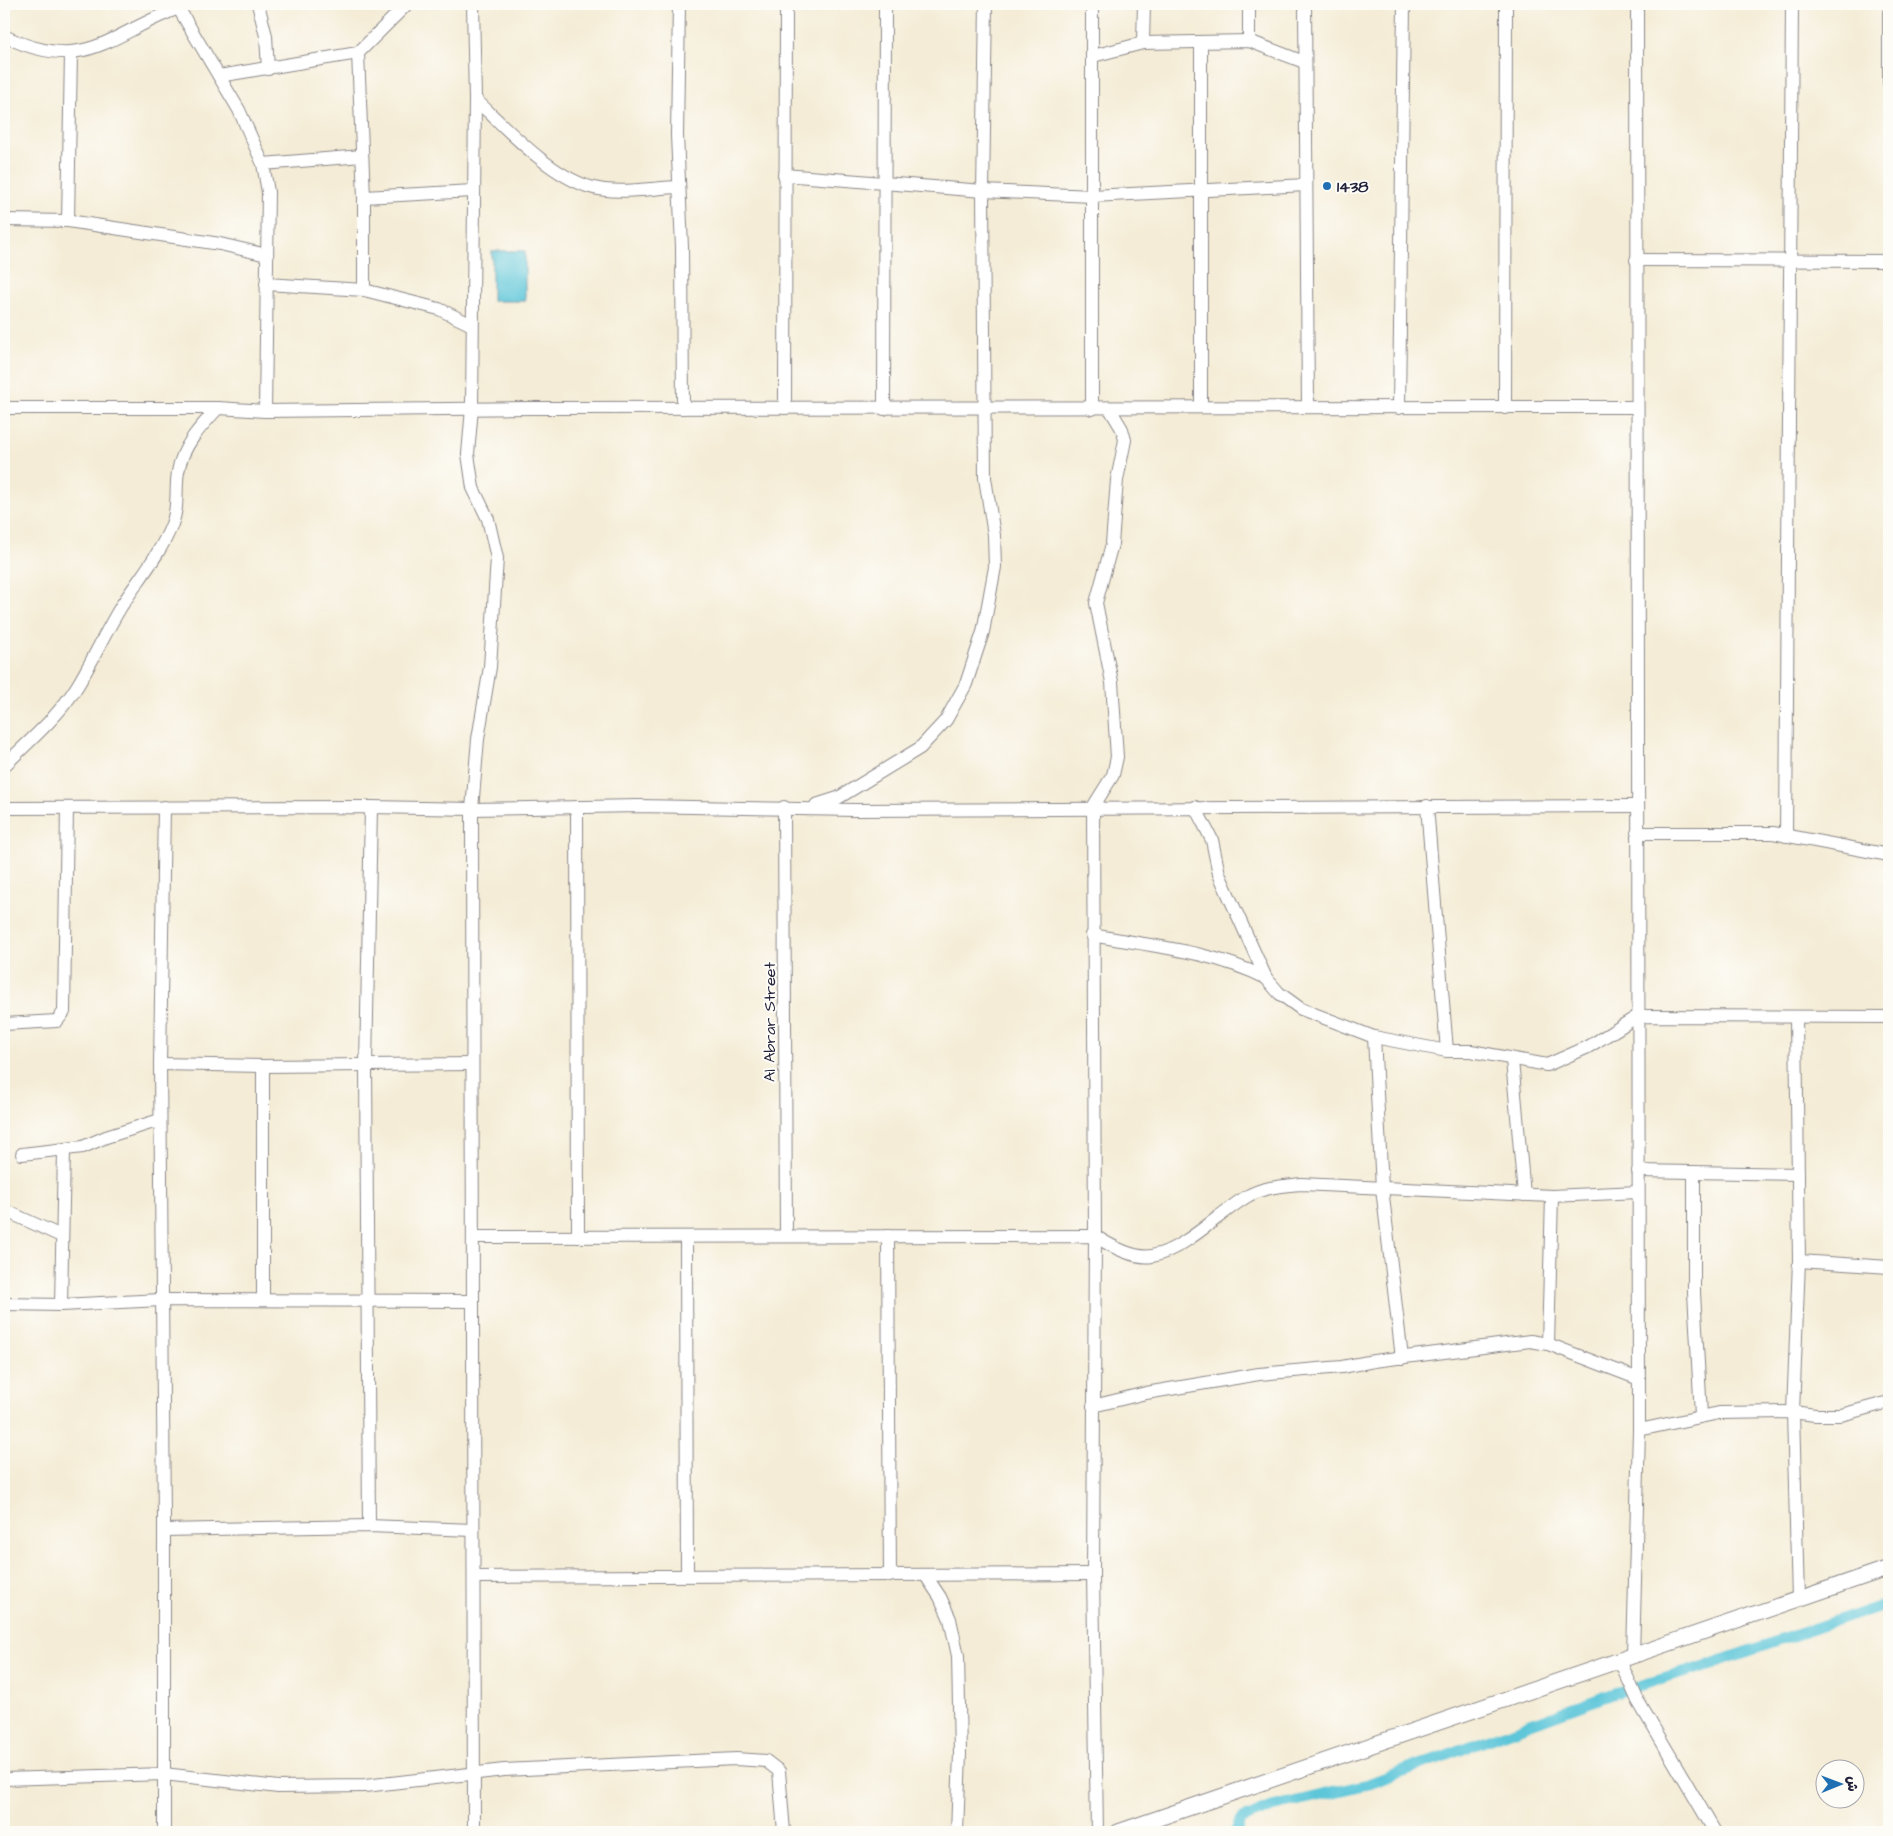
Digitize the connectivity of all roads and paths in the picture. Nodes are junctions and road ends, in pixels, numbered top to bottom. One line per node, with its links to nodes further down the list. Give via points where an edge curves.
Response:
1 (258, 4): 26 (street, via 266,36)
2 (407, 4): 23 (street)
3 (473, 4): 29 (street)
4 (679, 4): 35 (street)
5 (786, 4): 32 (street)
6 (885, 4): 33 (street)
7 (986, 4): 36 (street)
8 (1092, 4): 24 (street)
9 (1144, 4): 21 (street)
10 (1249, 4): 19 (street)
11 (1305, 4): 25 (street)
12 (1404, 4): 58 (street)
13 (1506, 4): 59 (street)
14 (1637, 4): 44 (street)
15 (1792, 4): 45 (street)
16 (177, 6): 22 (street, via 109,42); 27 (street)
17 (1889, 12): 28 (street)
18 (4, 36): 22 (street, via 32,48)
19 (1249, 41): 20 (street); 25 (street)
20 (1201, 42): 21 (street); 37 (street)
21 (1143, 43): 24 (street)
22 (71, 53): 42 (street)
23 (358, 54): 26 (street); 30 (street)
24 (1093, 56): 39 (street)
25 (1304, 62): 34 (street)
26 (268, 69): 27 (street)
27 (219, 76): 31 (street)
28 (1889, 83)
29 (475, 99): 35 (street, via 538,156 590,187 616,190); 38 (street)
30 (362, 156): 31 (street); 40 (street)
31 (263, 164): 43 (street, via 268,192)
32 (784, 175): 33 (street); 56 (street)
33 (886, 183): 36 (street); 60 (street)
34 (1306, 184): 37 (street); 50 (street)
35 (678, 186): 55 (street)
36 (983, 190): 39 (street); 61 (street)
37 (1201, 190): 39 (street); 57 (street)
38 (473, 191): 40 (street); 49 (street)
39 (1092, 196): 62 (street)
40 (364, 197): 48 (street)
41 (4, 220): 42 (street)
42 (68, 221): 43 (street)
43 (267, 254): 47 (street)
44 (1636, 260): 45 (street); 51 (street)
45 (1789, 261): 46 (street); 79 (street)
46 (1889, 261)
47 (266, 284): 48 (street); 64 (street)
48 (364, 290): 49 (street, via 439,309)
49 (472, 325): 54 (street)
50 (1308, 406): 57 (street); 58 (street)
51 (1636, 407): 59 (street); 67 (street)
52 (4, 408): 53 (street)
53 (218, 408): 64 (street); 65 (street, via 198,429 181,459 177,505 163,543 120,608 76,688 60,710)
54 (472, 408): 55 (street); 64 (street); 77 (street, via 468,454 472,488 488,519 497,566 490,667 478,739)
55 (684, 408): 56 (street)
56 (785, 408): 60 (street)
57 (1201, 408): 63 (street)
58 (1399, 408): 59 (street)
59 (1505, 408)
60 (884, 409): 61 (street)
61 (984, 409): 62 (street); 76 (street, via 985,478 994,535 995,567 983,632 966,684 946,720 920,748 838,798)
62 (1092, 409): 63 (street)
63 (1110, 409): 72 (street, via 1125,440 1117,480 1112,544 1096,603 1112,682 1117,757 1113,775)
64 (265, 411)
65 (4, 766)
66 (1427, 806): 67 (street); 73 (street); 88 (street)
67 (1637, 806): 78 (street)
68 (164, 807): 69 (street); 75 (street); 90 (street)
69 (371, 807): 77 (street); 93 (street)
70 (577, 807): 71 (street); 77 (street); 110 (street)
71 (784, 807): 76 (street); 106 (street, Al Abrar Street)
72 (1093, 807): 73 (street); 76 (street); 81 (street)
73 (1195, 807): 82 (street, via 1212,840 1220,874)
74 (4, 808): 75 (street)
75 (67, 808): 86 (street, via 64,1012 57,1021)
76 (809, 808)
77 (472, 810): 91 (street)
78 (1637, 832): 79 (street); 83 (street)
79 (1786, 836): 80 (street)
80 (1889, 855)
81 (1092, 936): 82 (street, via 1214,957); 108 (street)
82 (1266, 978): 87 (street, via 1279,993 1301,1009)
83 (1638, 1016): 84 (street); 89 (street, via 1588,1046 1546,1065); 97 (street)
84 (1796, 1017): 85 (street); 99 (street)
85 (1889, 1017)
86 (4, 1024)
87 (1374, 1037): 88 (street); 100 (street)
88 (1447, 1051): 89 (street, via 1471,1051)
89 (1512, 1060): 102 (street)
90 (160, 1064): 92 (street); 94 (street)
91 (472, 1064): 93 (street); 109 (street)
92 (263, 1066): 93 (street); 115 (street)
93 (366, 1066): 116 (street)
94 (160, 1120): 95 (street); 114 (street)
95 (64, 1151): 96 (street); 105 (street)
96 (22, 1154)
97 (1638, 1171): 98 (street); 101 (street)
98 (1694, 1172): 99 (street); 126 (street, via 1694,1293)
99 (1798, 1174): 112 (street)
100 (1382, 1188): 102 (street); 108 (street, via 1301,1184 1268,1188 1246,1197 1185,1240 1150,1256 1118,1248); 121 (street)
101 (1638, 1192): 103 (street); 122 (street)
102 (1524, 1195): 103 (street)
103 (1552, 1196): 120 (street)
104 (4, 1210): 105 (street)
105 (62, 1236): 119 (street)
106 (786, 1236): 107 (street); 111 (street)
107 (888, 1236): 108 (street); 134 (street)
108 (1095, 1236): 124 (street)
109 (473, 1237): 110 (street); 117 (street)
110 (578, 1237): 111 (street)
111 (686, 1237): 133 (street)
112 (1800, 1261): 113 (street); 125 (street)
113 (1889, 1267)
114 (161, 1300): 115 (street); 119 (street); 129 (street)
115 (263, 1300): 116 (street)
116 (367, 1301): 117 (street); 128 (street)
117 (472, 1301): 130 (street)
118 (4, 1304): 119 (street)
119 (61, 1305)
120 (1548, 1344): 121 (street, via 1530,1341); 122 (street)
121 (1402, 1358): 124 (street, via 1258,1374 1146,1393)
122 (1639, 1379): 127 (street)
123 (1889, 1402): 125 (street, via 1841,1415)
124 (1093, 1406): 132 (street)
125 (1793, 1412): 126 (street); 137 (street)
126 (1701, 1415): 127 (street)
127 (1639, 1430): 138 (street)
128 (369, 1526): 129 (street); 130 (street)
129 (164, 1530): 139 (street)
130 (473, 1530): 136 (street)
131 (1889, 1568): 137 (street)
132 (1093, 1574): 135 (street); 146 (street)
133 (687, 1575): 134 (street); 136 (street)
134 (890, 1576): 135 (street)
135 (926, 1576): 145 (street, via 950,1619 958,1656 960,1718)
136 (474, 1577): 140 (street)
137 (1798, 1598): 138 (street)
138 (1627, 1659): 147 (street); 148 (street, via 1638,1701)
139 (164, 1774): 140 (street, via 278,1788 366,1786); 141 (street); 142 (street)
140 (474, 1774): 143 (street); 144 (street, via 686,1761 766,1761 778,1771)
141 (4, 1779)
142 (164, 1832)
143 (474, 1832)
144 (784, 1832)
145 (956, 1832)
146 (1097, 1832)
147 (1118, 1832)
148 (1715, 1832)

